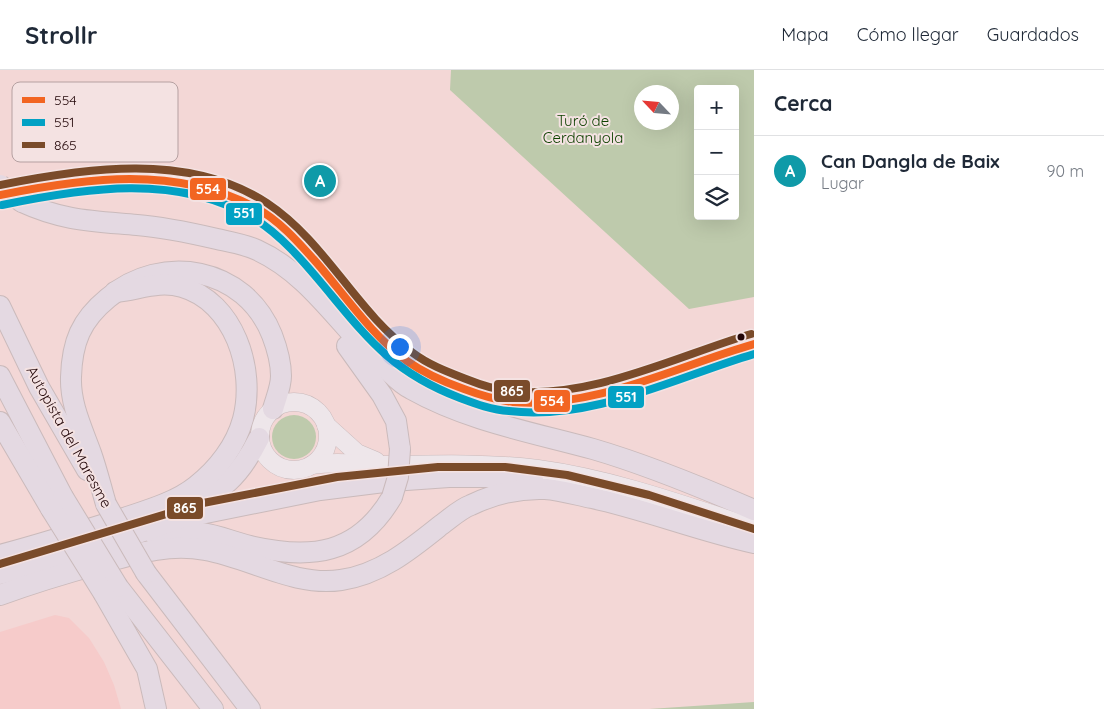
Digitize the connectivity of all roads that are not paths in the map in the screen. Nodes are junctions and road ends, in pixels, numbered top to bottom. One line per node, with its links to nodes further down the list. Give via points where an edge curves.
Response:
1 (0, 185): 3 (highway, bridge, via 22,202 44,212 86,222 138,225)
2 (0, 196): 6 (street, via 49,184 121,177 164,179 230,195 258,209 309,254 375,330 406,360 439,380 483,396 516,402 587,397)
3 (218, 239): 12 (highway, via 260,258 307,296 382,395 396,421); 16 (highway, via 242,244 276,260 308,285 359,344 402,382 444,406 481,420 617,456 675,476)
4 (115, 292): 8 (highway, via 132,280 179,270 222,281 244,295 269,329 280,362 281,377); 15 (highway, via 84,322 73,349 71,379 80,426 92,454); 17 (highway, via 164,283 203,296 232,328 241,350 246,397 243,419 234,442 219,465 196,487 171,501)
5 (0, 306): 15 (highway, Autopista del Maresme, via 39,388)
6 (754, 344)
7 (0, 376): 14 (highway, Autopista del Maresme)
8 (273, 409): 10 (main road, via 290,402 304,403 316,410); 11 (main road, via 262,422)
9 (0, 422): 14 (highway)
10 (326, 426): 12 (main road, via 357,453 376,461); 13 (main road, via 326,448)
11 (259, 438): 13 (main road, via 263,452 278,467 297,470); 17 (highway, via 240,471 210,497 171,512)
12 (398, 457): 13 (main road, via 370,465 341,461); 18 (main road, via 567,474 642,492); 20 (highway, bridge, via 398,477 392,497 377,520 345,545 322,552 306,554 273,550 199,532 168,533)
13 (312, 466)
14 (57, 503): 23 (highway, Autopista del Maresme, bridge)
15 (106, 504): 27 (highway, Autopista del Maresme, bridge, via 146,572)
16 (754, 510)
17 (91, 528): 21 (highway)
18 (754, 528)
19 (754, 542): 20 (highway, via 674,513 587,489 537,480 491,477 418,478 320,490 181,518); 24 (highway, via 601,500 546,489 508,491 469,505 384,567 360,576 308,580 235,556 186,547 149,550)
20 (109, 543): 22 (highway)
21 (0, 555)
22 (0, 574)
23 (111, 590): 25 (highway, via 148,669); 26 (highway, Autopista del Maresme)
24 (0, 595)
25 (156, 709)
26 (213, 709)
27 (250, 709)

